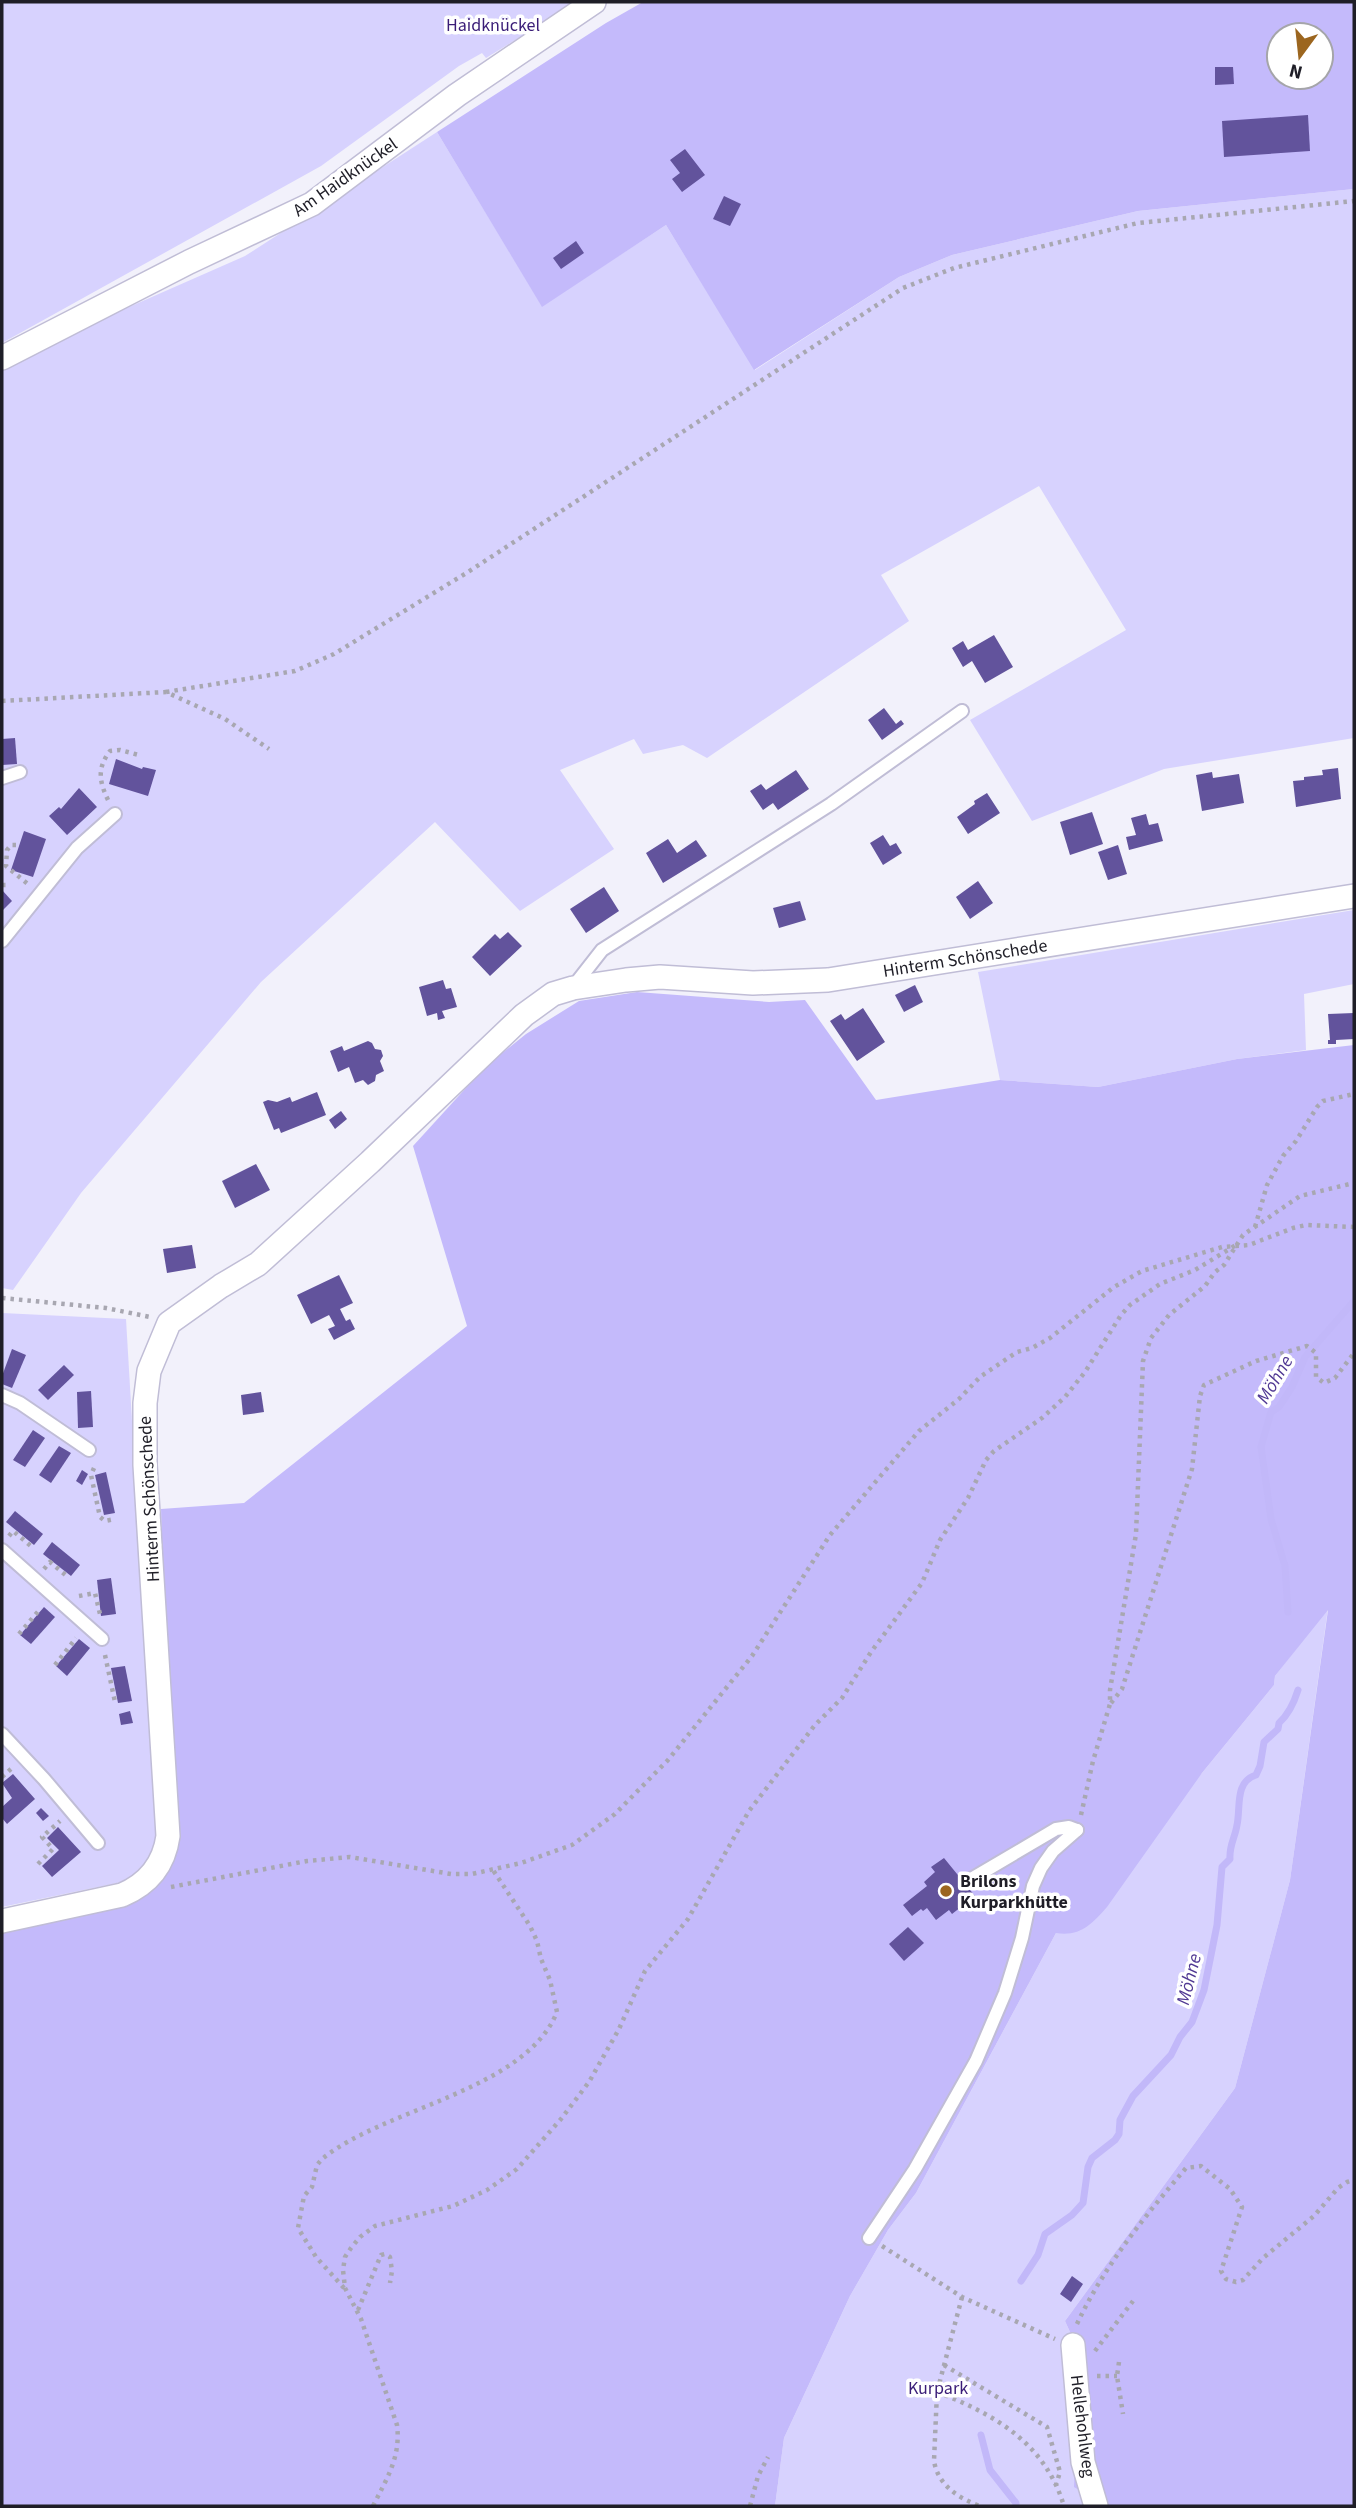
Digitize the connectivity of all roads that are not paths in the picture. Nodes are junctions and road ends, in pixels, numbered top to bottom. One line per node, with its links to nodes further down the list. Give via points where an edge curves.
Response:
1 (594, 2): 2 (street, Am Haidknückel, via 457,95 312,204)
2 (2, 358)
3 (962, 711): 9 (lane, Hinterm Schönschede, via 831,804 602,950)
4 (20, 772): 5 (lane)
5 (2, 778)
6 (115, 814): 8 (lane, via 77,848)
7 (1354, 896): 9 (street, Hinterm Schönschede, via 828,980 753,983 660,977)
8 (2, 941)
9 (573, 988): 17 (street, Hinterm Schönschede, via 554,994 524,1015 258,1264 169,1323 149,1371 145,1403 166,1849 150,1878 132,1891)
10 (2, 1395): 11 (lane)
11 (89, 1450)
12 (2, 1550): 13 (lane)
13 (99, 1636)
14 (2, 1734): 15 (lane)
15 (97, 1843)
16 (973, 1878): 18 (lane, via 1056,1829 1077,1830 1053,1851 1033,1886 1005,1993 976,2061 915,2169)
17 (2, 1921)
18 (869, 2238)
19 (1081, 2353): 20 (street, Hellehohlweg, via 1083,2462)
20 (1096, 2506)

